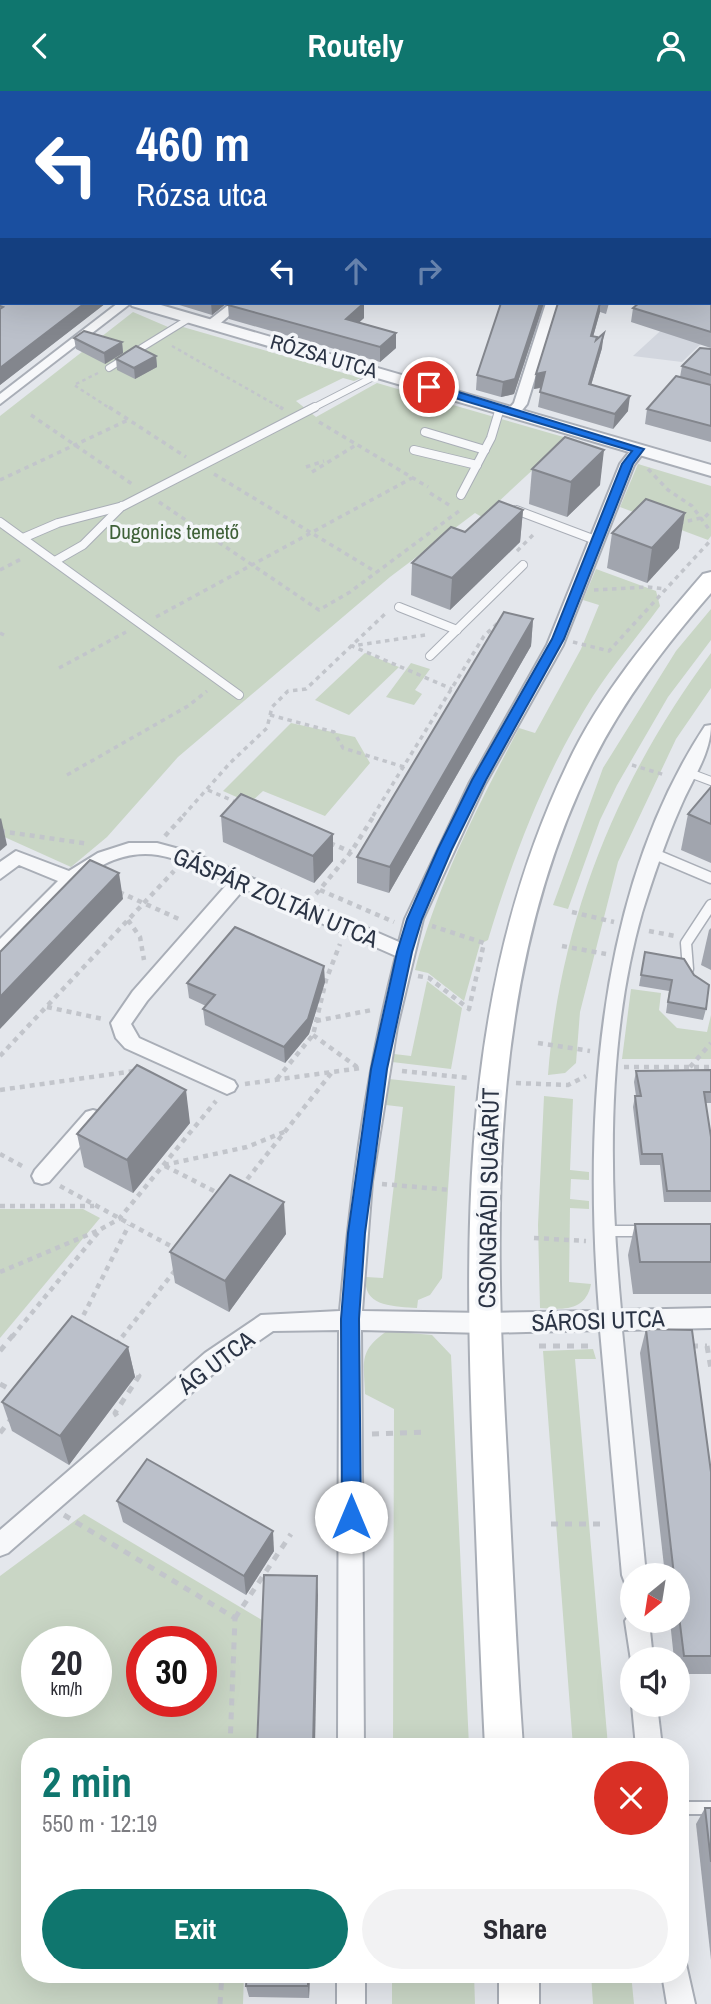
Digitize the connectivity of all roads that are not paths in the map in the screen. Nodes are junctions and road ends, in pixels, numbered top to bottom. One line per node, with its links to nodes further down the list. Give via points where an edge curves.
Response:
1 (122, 305): 9 (street)
2 (145, 305): 5 (street, RÓZSA UTCA)
3 (236, 305): 6 (street)
4 (551, 305): 10 (street, via 520,404)
5 (190, 318): 6 (street, RÓZSA UTCA); 7 (lane)
6 (212, 324): 8 (street, RÓZSA UTCA)
7 (108, 368)
8 (381, 373): 10 (street, RÓZSA UTCA); 18 (lane)
9 (0, 400)
10 (507, 409): 13 (lane); 14 (street, RÓZSA UTCA)
11 (425, 432): 13 (lane)
12 (414, 450): 15 (lane)
13 (485, 450): 15 (lane)
14 (641, 457): 16 (street, RÓZSA UTCA); 22 (street, via 627,464)
15 (477, 465): 17 (lane)
16 (711, 471)
17 (461, 495)
18 (123, 506): 21 (lane, via 58,523); 23 (lane, via 83,545)
19 (516, 510): 22 (lane)
20 (0, 521): 21 (lane)
21 (23, 538): 23 (lane)
22 (598, 541): 40 (street, via 558,639 477,784)
23 (55, 561): 29 (lane)
24 (523, 565): 27 (lane)
25 (711, 579): 52 (main road, CSONGRÁDI SUGÁRÚT, via 667,630 600,725 546,842 524,909 490,1080 483,1183)
26 (397, 606): 27 (lane)
27 (457, 630): 28 (lane)
28 (430, 656)
29 (239, 695)
30 (711, 730): 31 (street)
31 (685, 776): 32 (lane); 33 (street)
32 (711, 781)
33 (652, 853): 35 (lane); 48 (street, via 628,926 608,1060 603,1163)
34 (0, 873): 36 (street, via 16,857)
35 (711, 878)
36 (71, 879): 37 (street, GÁSPÁR ZOLTÁN UTCA, via 93,861 119,851 156,848); 39 (street, GÁSPÁR ZOLTÁN UTCA)
37 (241, 880): 40 (street, GÁSPÁR ZOLTÁN UTCA); 42 (street, via 121,1023 132,1043)
38 (711, 905): 41 (lane, via 686,938 683,956)
39 (0, 951)
40 (404, 952): 51 (street, via 362,1182)
41 (692, 975)
42 (152, 1051): 43 (street); 44 (street)
43 (134, 1071)
44 (227, 1086)
45 (106, 1103): 46 (street)
46 (42, 1176)
47 (660, 1231): 48 (lane)
48 (606, 1236): 49 (street)
49 (608, 1318): 50 (street, SÁROSI UTCA); 52 (street, SÁROSI UTCA); 54 (street)
50 (707, 1318)
51 (350, 1319): 52 (street, ÁG UTCA); 53 (street, ÁG UTCA, via 269,1322 213,1360); 56 (street)
52 (485, 1323): 57 (main road, CSONGRÁDI SUGÁRÚT)
53 (0, 1545)
54 (633, 1563)
55 (646, 1717): 58 (street)
56 (351, 1738)
57 (504, 1738)
58 (648, 1738)
59 (689, 1808): 60 (lane)
60 (711, 1808)
61 (351, 1983): 64 (street)
62 (519, 1983): 65 (main road)
63 (678, 1983): 66 (street)
64 (351, 2004)
65 (519, 2004)
66 (681, 2004)

